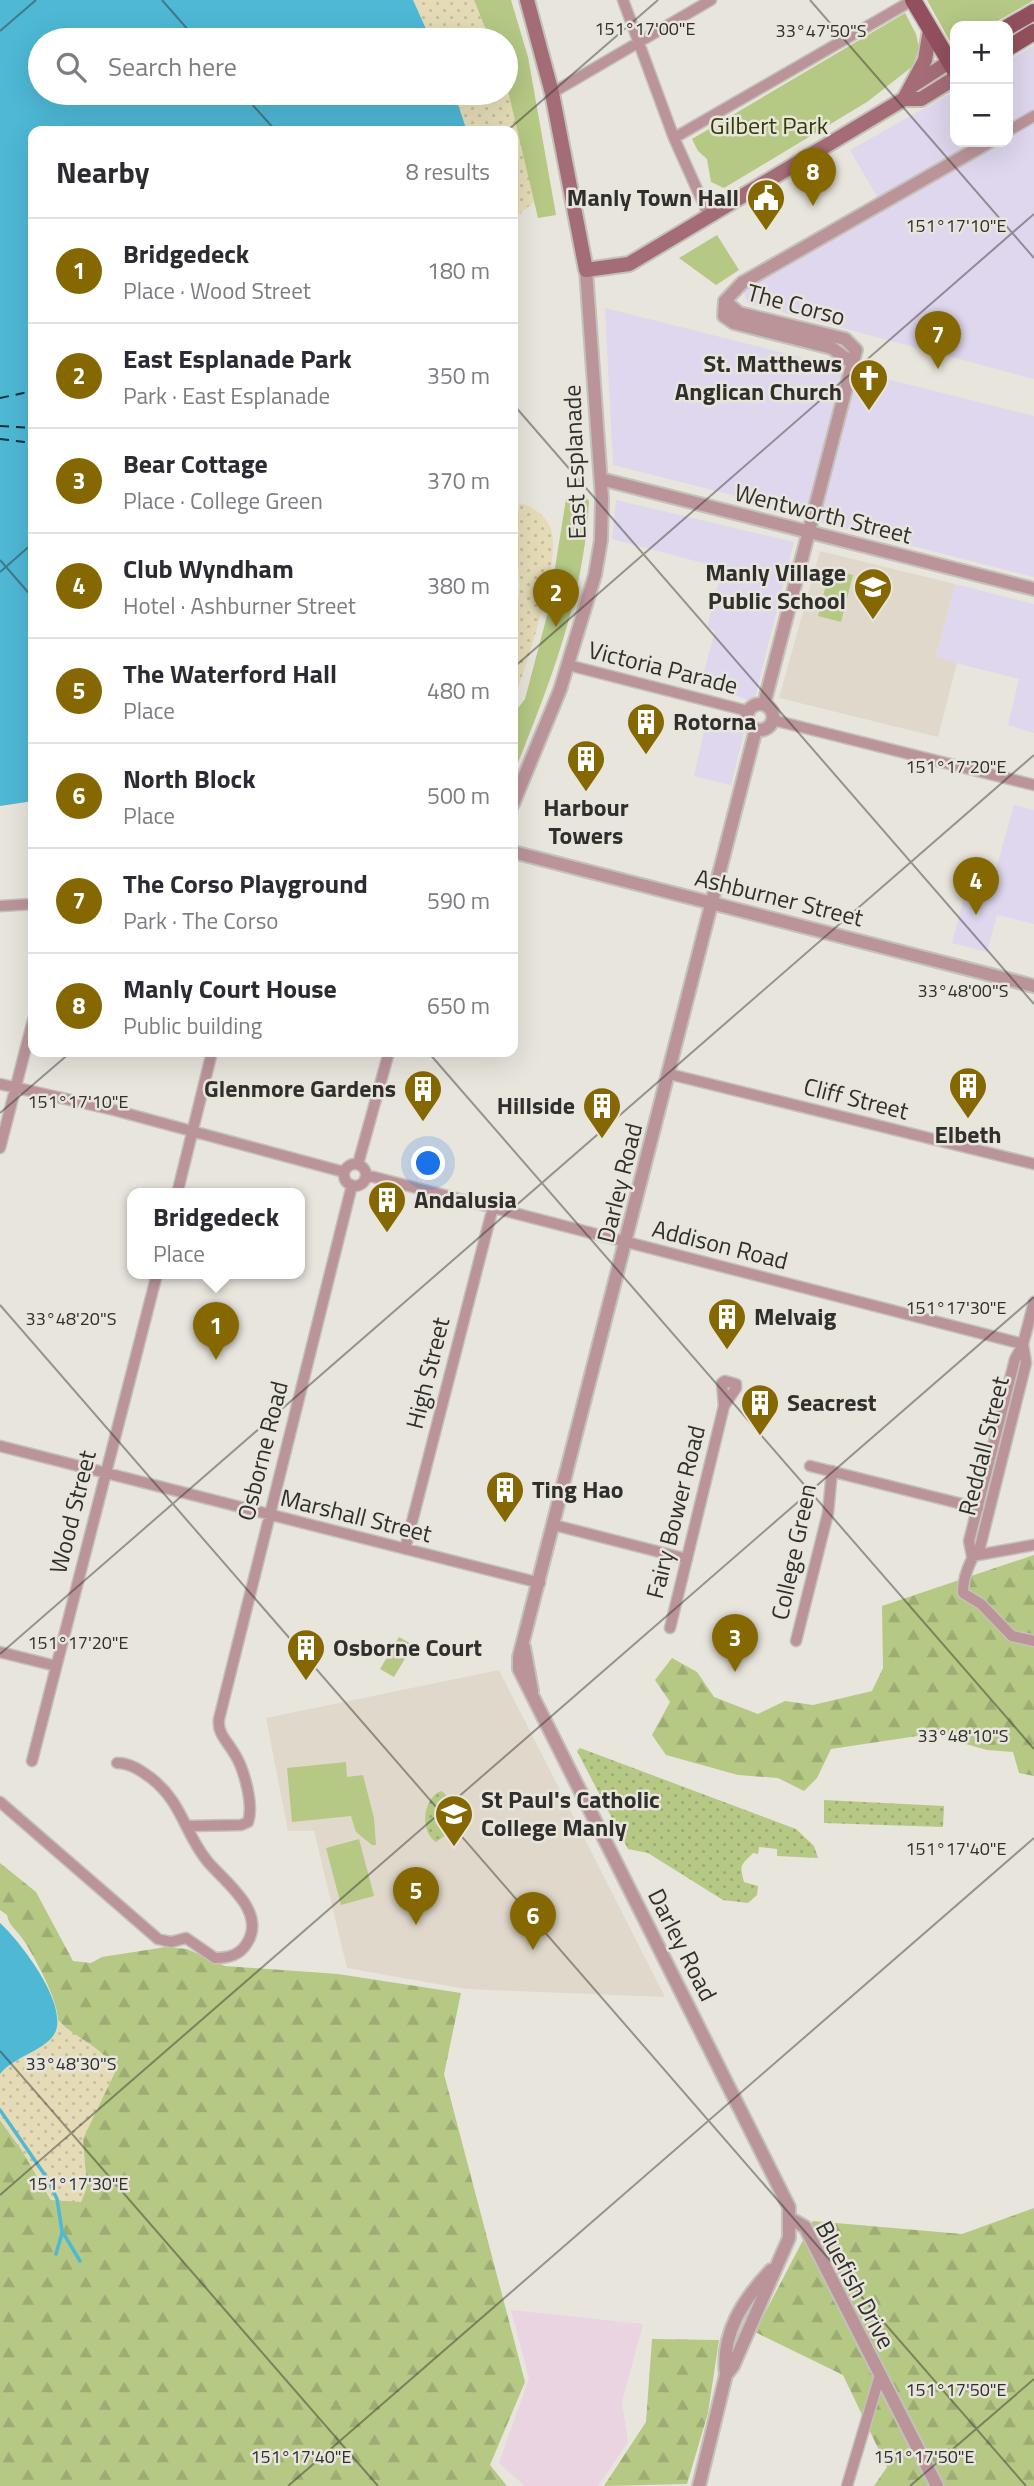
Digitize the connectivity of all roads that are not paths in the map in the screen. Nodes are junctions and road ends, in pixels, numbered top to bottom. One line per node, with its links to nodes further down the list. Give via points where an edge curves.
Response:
1 (527, 0): 14 (main road)
2 (623, 0): 9 (street)
3 (711, 0): 9 (street)
4 (913, 0): 7 (main road); 18 (street)
5 (1034, 12): 6 (main road)
6 (1013, 24)
7 (930, 30): 11 (main road); 15 (main road, via 925,60)
8 (1034, 33): 10 (main road)
9 (637, 43): 14 (street); 18 (street)
10 (1013, 45)
11 (950, 60)
12 (950, 66): 15 (main road)
13 (950, 81): 15 (main road, via 921,99)
14 (552, 93): 21 (main road)
15 (907, 93): 20 (main road)
16 (1034, 116): 17 (street)
17 (1013, 128)
18 (674, 138): 20 (street)
19 (980, 147): 23 (street, The Corso, via 742,283 725,301 724,316 734,323 831,348 850,362)
20 (709, 216): 21 (main road, via 629,264)
21 (586, 271): 22 (street, East Esplanade)
22 (601, 479): 23 (street, Wentworth Street); 25 (street, East Esplanade, via 603,519 597,564)
23 (807, 531): 24 (street, Wentworth Street); 26 (street)
24 (1034, 589)
25 (568, 665): 27 (street, Victoria Parade); 31 (street, East Esplanade)
26 (764, 704): 27 (street, via 755,704); 28 (street, via 772,710)
27 (748, 711): 29 (street, via 748,723)
28 (774, 720): 29 (street, via 768,728); 30 (street)
29 (756, 729): 33 (street, Darley Road)
30 (1034, 785)
31 (518, 791)
32 (518, 853): 33 (street, Ashburner Street)
33 (713, 902): 36 (street, Ashburner Street); 40 (street, Darley Road)
34 (28, 904): 35 (street)
35 (0, 906)
36 (1034, 986)
37 (28, 1040): 42 (street)
38 (211, 1057): 43 (street)
39 (388, 1057): 45 (street)
40 (669, 1074): 46 (street, Cliff Street); 52 (street, Darley Road)
41 (0, 1084): 42 (street)
42 (16, 1087): 43 (street); 44 (street)
43 (192, 1131): 47 (street); 50 (street)
44 (0, 1148)
45 (358, 1164): 47 (street); 48 (street)
46 (1034, 1164)
47 (344, 1172): 49 (street, via 344,1179)
48 (366, 1175): 49 (street, via 361,1183); 51 (street, Addison Road)
49 (352, 1185): 62 (street, Osborne Road)
50 (178, 1188)
51 (493, 1207): 52 (street, Addison Road); 65 (street, High Street)
52 (626, 1242): 55 (street, Addison Road); 63 (street, Darley Road)
53 (156, 1279): 60 (street, Wood Street)
54 (1034, 1302): 55 (street, Reddall Street)
55 (1023, 1344): 61 (street, Reddall Street, via 1014,1359); 66 (street, Reddall Street, via 1026,1363 982,1540)
56 (724, 1406): 67 (street, Fairy Bower Road)
57 (0, 1446): 60 (street, Marshall Street)
58 (810, 1466): 59 (street)
59 (832, 1471): 61 (street); 70 (street, College Green, via 828,1513)
60 (105, 1474): 62 (street, Marshall Street); 73 (street, Wood Street)
61 (978, 1508): 66 (street, Reddall Street, via 969,1541)
62 (268, 1516): 65 (street, Marshall Street); 77 (street, Osborne Road, via 218,1727 236,1755 251,1812 248,1822 241,1825)
63 (554, 1525): 67 (street); 68 (street, Darley Road)
64 (1034, 1545): 66 (street)
65 (405, 1549): 68 (street, Marshall Street)
66 (972, 1556): 71 (street, Reddall Street, via 963,1593 981,1604 1012,1636)
67 (687, 1559): 69 (street, Fairy Bower Road)
68 (540, 1583): 78 (street, Darley Road, via 524,1647 532,1691)
69 (670, 1628)
70 (796, 1641)
71 (1034, 1641)
72 (0, 1652): 73 (street)
73 (56, 1666): 74 (street, Wood Street)
74 (32, 1761)
75 (117, 1763): 77 (street, via 127,1763 167,1791)
76 (0, 1802): 77 (street, via 158,1939 186,1938 205,1953 227,1958 244,1948 251,1937 249,1913 206,1860)
77 (188, 1826)
78 (791, 2219): 79 (street, Bluefish Drive, via 805,2227); 80 (street, via 789,2238 726,2375)
79 (880, 2375): 81 (street); 82 (street, Bluefish Drive)
80 (699, 2486)
81 (847, 2486)
82 (937, 2486)

